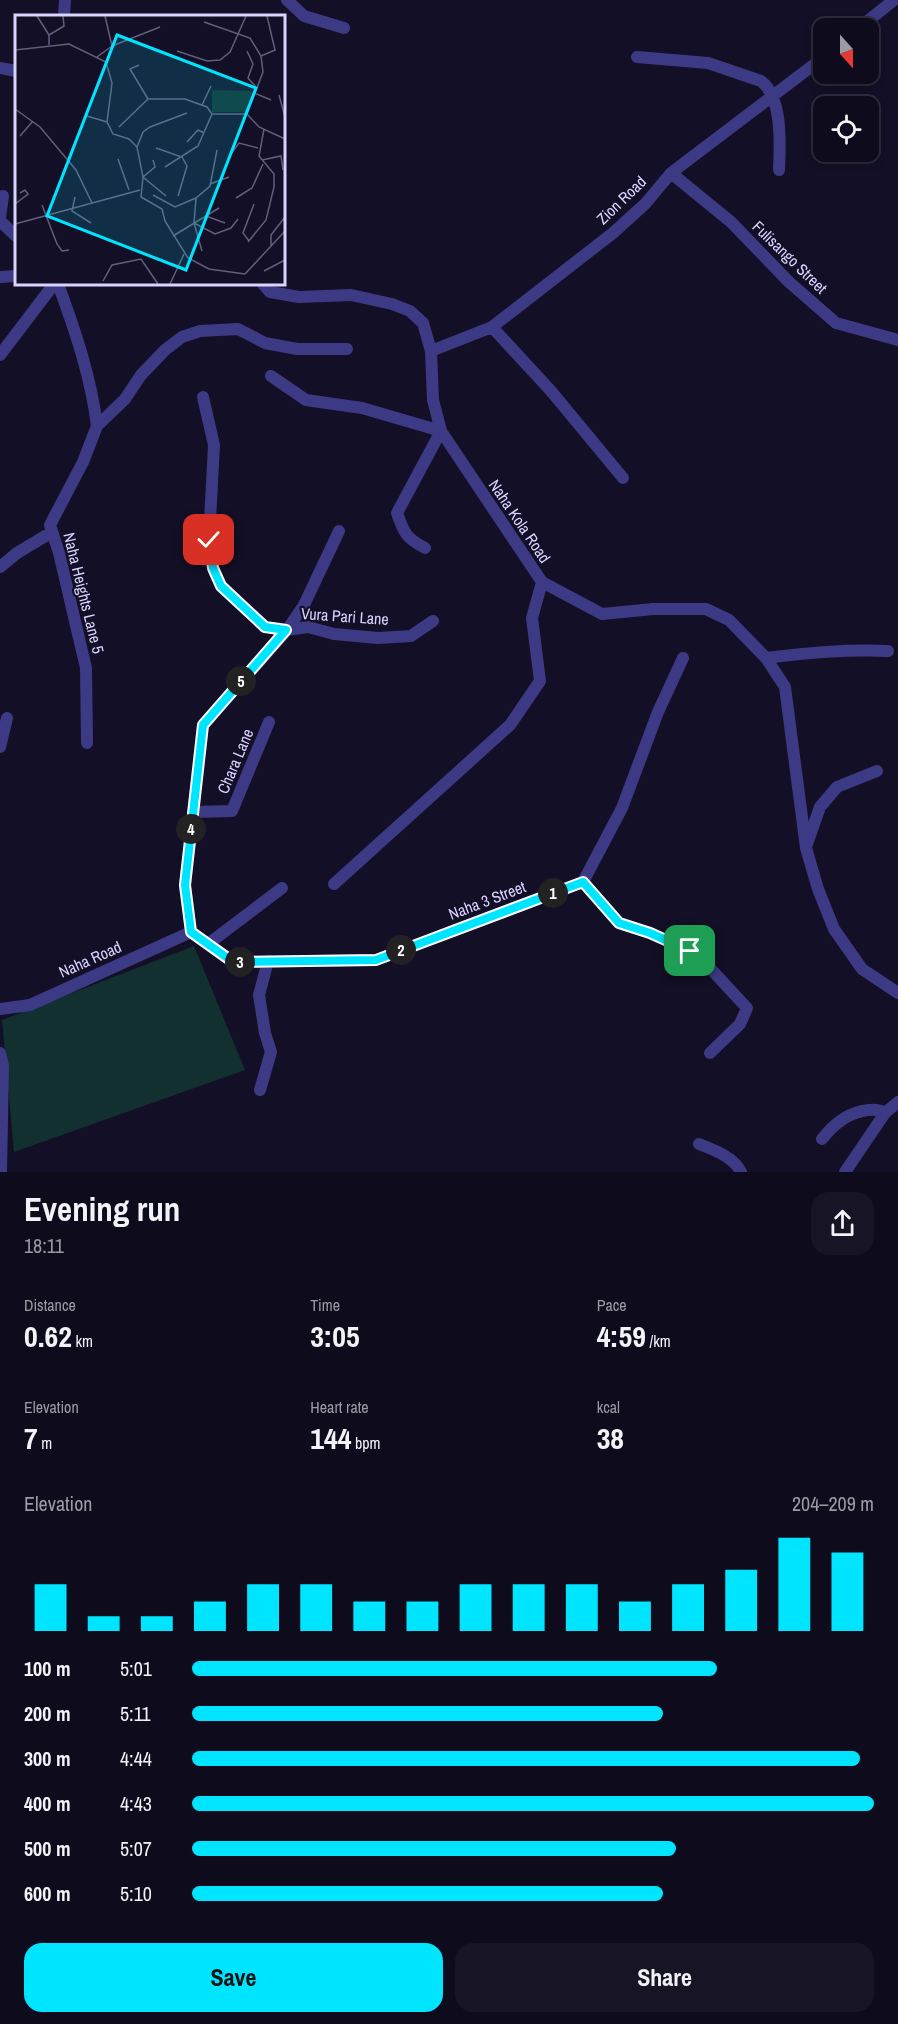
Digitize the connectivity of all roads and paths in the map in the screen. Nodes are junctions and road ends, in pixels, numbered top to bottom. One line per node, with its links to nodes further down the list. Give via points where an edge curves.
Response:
1 (65, 0): 5 (street)
2 (287, 0): 7 (street, via 304,16)
3 (894, 0): 4 (street); 6 (street)
4 (898, 5)
5 (64, 15)
6 (872, 18)
7 (344, 28)
8 (637, 57): 12 (street, via 708,63 761,81)
9 (813, 65): 12 (street, Zion Road)
10 (0, 68): 11 (street)
11 (15, 71)
12 (773, 95): 13 (street, via 780,137); 14 (street, Zion Road)
13 (779, 170)
14 (671, 173): 21 (street, Zion Road, via 613,233); 22 (street, Fulisango Street, via 731,222 789,282 836,323)
15 (3, 196): 16 (street)
16 (0, 219): 17 (street)
17 (15, 235)
18 (55, 285): 23 (street)
19 (56, 285): 28 (street, via 73,324 94,399)
20 (264, 285): 25 (street, Naha Kola Road, via 270,292 299,297 351,295 410,310 423,323)
21 (492, 327): 25 (street, Zion Road); 30 (street)
22 (898, 340)
23 (2, 348)
24 (347, 349): 28 (street, via 297,349 265,343 238,329 200,331 182,337 165,350)
25 (431, 351): 29 (street, Naha Kola Road, via 433,400)
26 (271, 376): 29 (street, via 306,400 362,408)
27 (203, 397): 37 (street, via 214,445 209,540 213,568 221,586 265,627)
28 (97, 426): 32 (street, Naha Heights Lane 5, via 50,525)
29 (441, 431): 33 (street, via 397,513 403,530); 35 (street, Naha Kola Road)
30 (623, 478)
31 (339, 531): 37 (street, via 304,605)
32 (52, 532): 34 (street); 43 (street, Naha Heights Lane 5, via 86,668)
33 (425, 548)
34 (0, 567)
35 (542, 582): 40 (street, Naha Kola Road, via 602,614 706,609 729,620); 49 (street, via 532,618 540,681 510,725)
36 (434, 621): 37 (street, Vura Pari Lane, via 411,636 378,638 308,627)
37 (286, 630): 46 (street, via 203,725)
38 (888, 651): 40 (street, via 822,651)
39 (683, 658): 48 (street, via 622,808)
40 (766, 658): 47 (street, Naha Kola Road, via 785,687)
41 (7, 718): 44 (street)
42 (269, 722): 46 (street, Chara Lane, via 232,811)
43 (87, 743)
44 (0, 747)
45 (877, 771): 47 (street, via 837,786 820,807)
46 (193, 812): 51 (street, via 185,885)
47 (806, 848): 54 (street, Naha Kola Road, via 834,929 862,969)
48 (583, 882): 53 (street, Naha 3 Street, via 376,960); 57 (street, via 619,923 690,951 747,1008 741,1024)
49 (334, 884)
50 (282, 888): 52 (street)
51 (191, 932): 52 (street, Naha 3 Street); 55 (street, Naha Road, via 30,1005)
52 (208, 944): 53 (street, Naha 3 Street, via 233,962)
53 (268, 961): 58 (street, via 259,995 271,1052)
54 (898, 993)
55 (0, 1009)
56 (0, 1053): 62 (street)
57 (710, 1053)
58 (260, 1090)
59 (898, 1102): 60 (street)
60 (885, 1113): 61 (street, via 879,1109 855,1113); 66 (street)
61 (822, 1139)
62 (1, 1141): 64 (street)
63 (699, 1144): 65 (street, via 738,1165)
64 (1, 1172)
65 (741, 1172)
66 (844, 1172)

